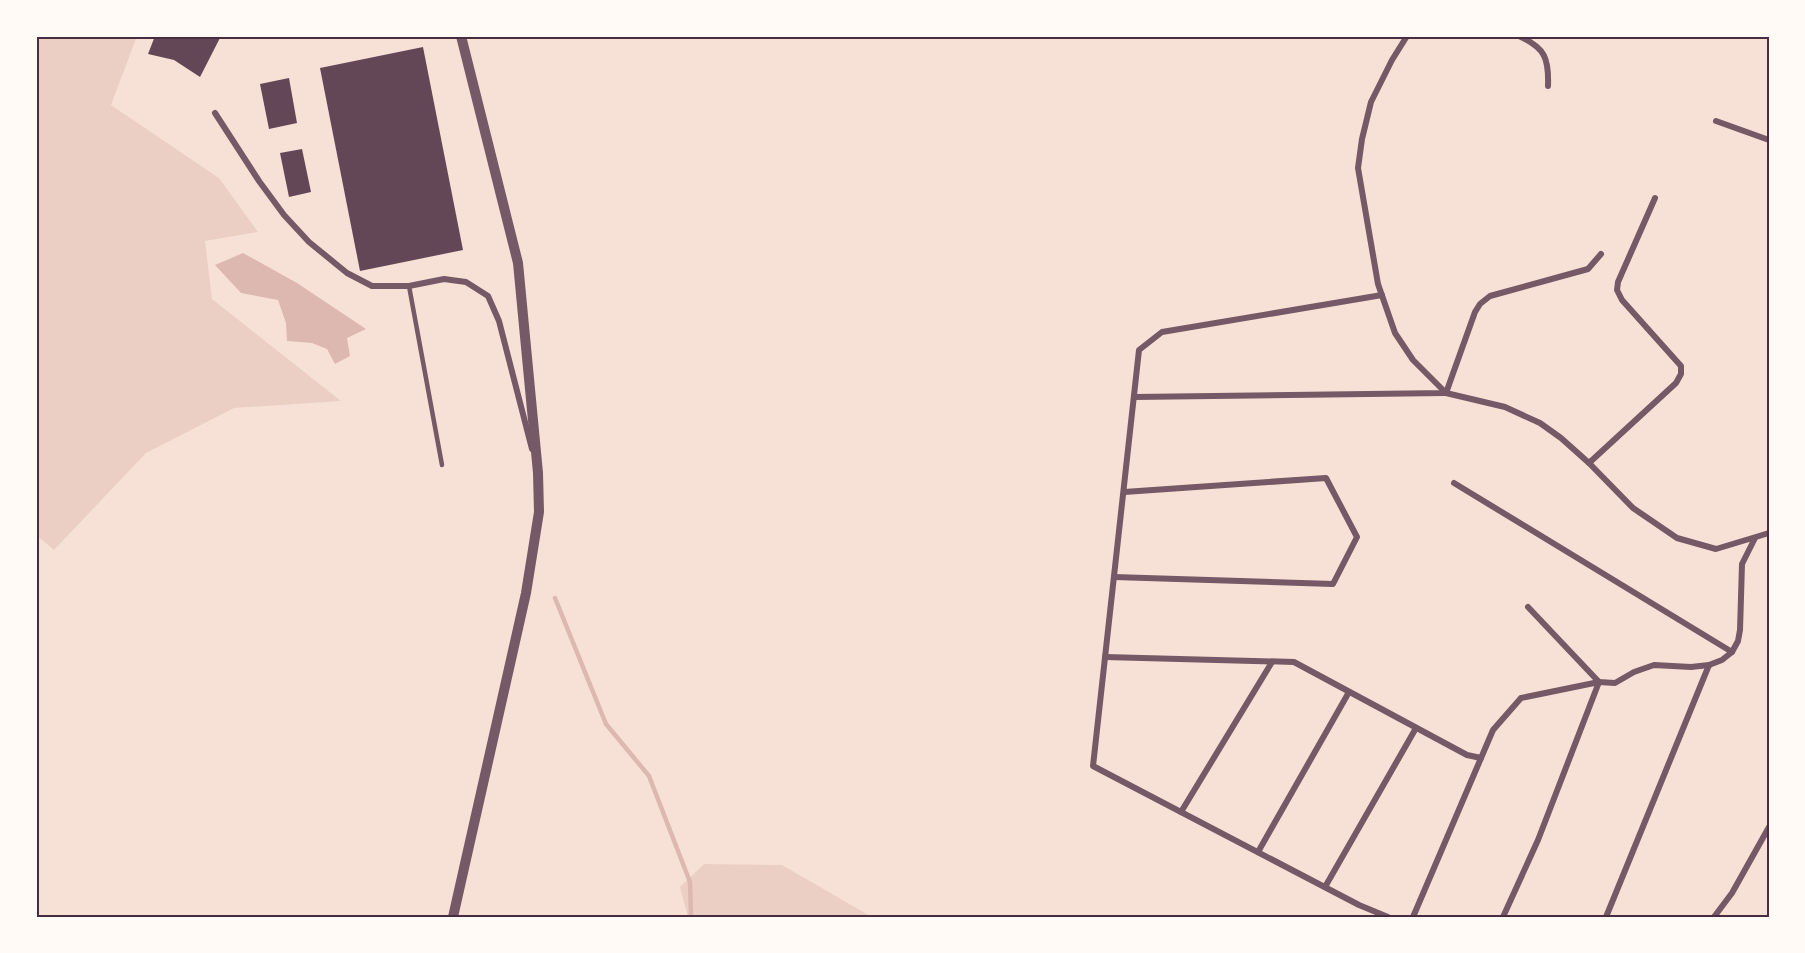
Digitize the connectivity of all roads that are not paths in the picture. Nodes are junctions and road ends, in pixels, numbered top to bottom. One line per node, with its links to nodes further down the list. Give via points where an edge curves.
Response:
1 (461, 36): 16 (street, via 518,263)
2 (1407, 36): 11 (street, via 1371,102 1358,168)
3 (1518, 36): 4 (street, via 1545,56)
4 (1548, 86)
5 (215, 113): 10 (street, via 265,190 309,243 347,273 372,286)
6 (1716, 121): 7 (street)
7 (1768, 138)
8 (1655, 198): 14 (street, via 1617,290 1681,366 1681,374)
9 (1601, 254): 12 (street, via 1588,269 1490,296 1480,304)
10 (409, 286): 15 (lane); 16 (street, via 444,279 466,282 488,296 500,321)
11 (1382, 295): 12 (street, via 1395,333 1413,360); 13 (street, via 1162,332 1139,350)
12 (1446, 393): 13 (street); 14 (street, via 1505,407 1540,423)
13 (1134, 397): 18 (street)
14 (1589, 463): 20 (street, via 1633,508 1677,538 1716,549)
15 (442, 465)
16 (538, 473): 35 (street, via 539,512 526,593)
17 (1454, 483): 23 (street)
18 (1124, 492): 21 (street); 21 (street, via 1326,478 1357,537 1333,584)
19 (1769, 533): 20 (street)
20 (1755, 538): 23 (street, via 1742,564 1740,630)
21 (1114, 578): 24 (street)
22 (1528, 607): 27 (street)
23 (1732, 652): 26 (street)
24 (1105, 657): 25 (street); 31 (street, via 1093,766)
25 (1272, 662): 28 (street, via 1294,662); 31 (street)
26 (1709, 665): 27 (street, via 1654,665 1615,683); 39 (street)
27 (1599, 682): 30 (street, via 1521,698 1493,730); 38 (street, via 1538,840)
28 (1349, 692): 29 (street); 33 (street)
29 (1416, 728): 30 (street, via 1467,755); 34 (street)
30 (1481, 758): 37 (street)
31 (1181, 812): 33 (street)
32 (1769, 827): 40 (street)
33 (1258, 852): 34 (street)
34 (1325, 887): 36 (street)
35 (453, 917)
36 (1388, 917)
37 (1413, 917)
38 (1503, 917)
39 (1606, 917)
40 (1714, 917)

